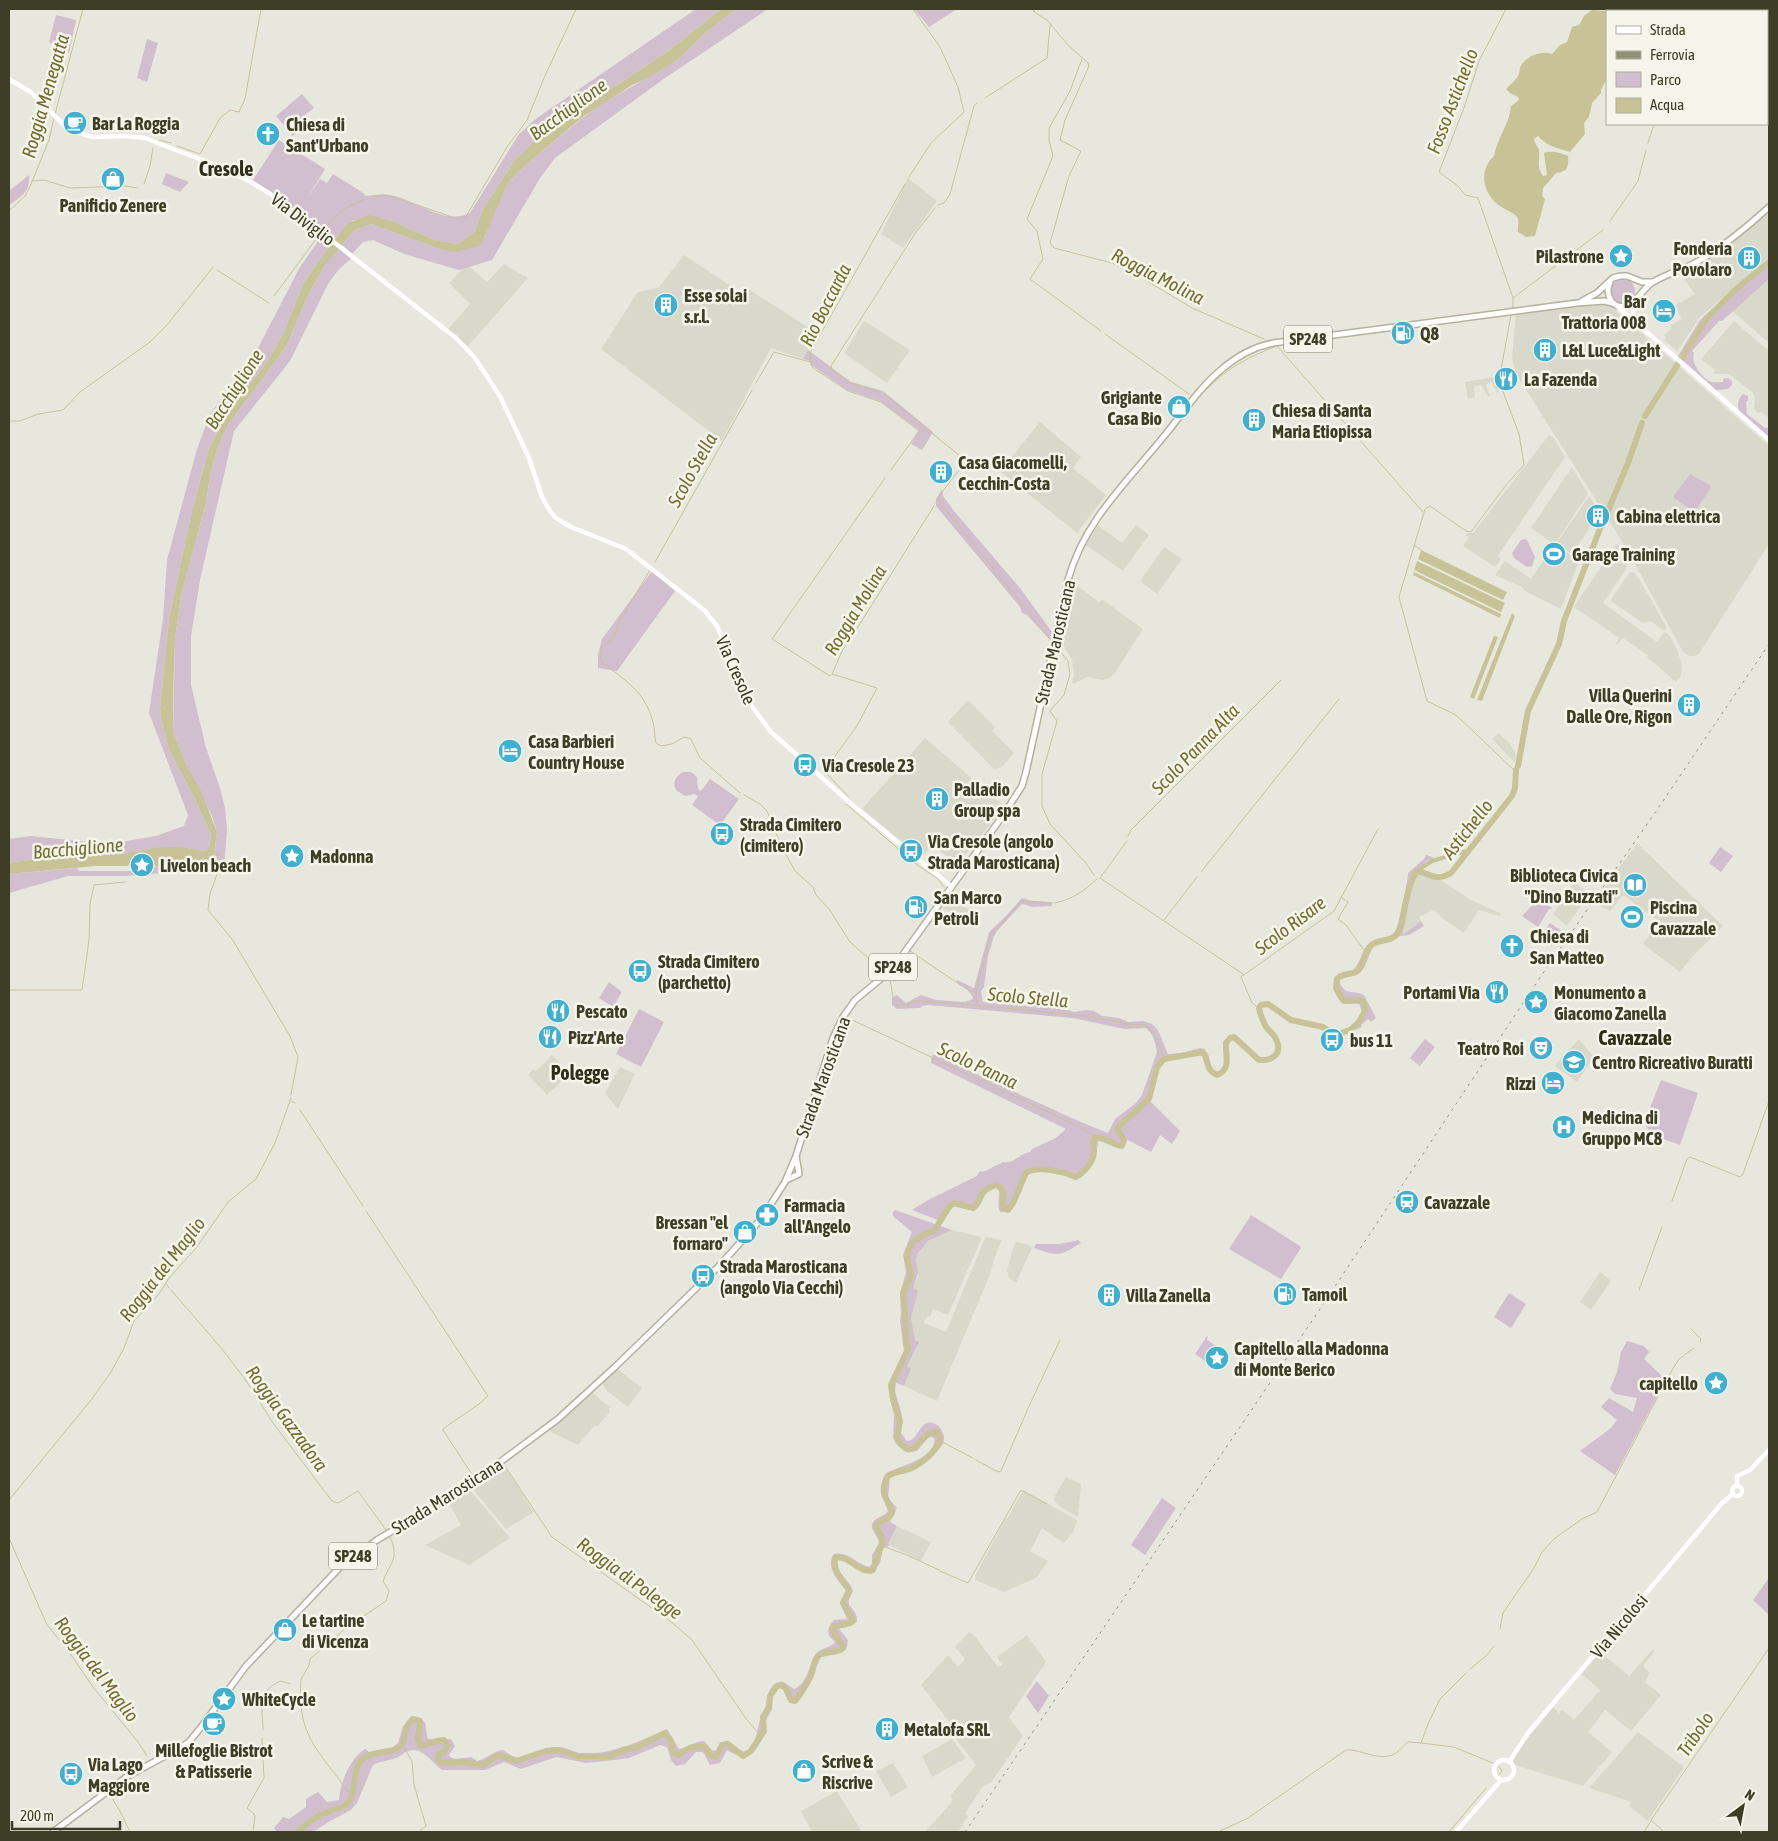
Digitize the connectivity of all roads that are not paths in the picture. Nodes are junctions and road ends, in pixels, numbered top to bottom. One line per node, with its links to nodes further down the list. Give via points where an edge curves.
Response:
1 (9, 79): 11 (main road, Via Diviglio, via 32,93 60,122 76,132 86,136 145,138 232,172 269,194 350,254 472,354 498,391)
2 (1769, 208): 5 (main road, via 1690,266)
3 (1634, 280): 4 (main road, via 1622,275); 5 (main road); 6 (main road, via 1638,288)
4 (1610, 282): 7 (main road, SP248); 8 (main road, via 1608,294)
5 (1652, 282): 6 (main road)
6 (1636, 299): 8 (main road, SP248, via 1625,306); 9 (main road, via 1633,312)
7 (1577, 303): 8 (main road, SP248, via 1601,301); 12 (main road, Strada Marosticana / SP248, via 1273,344 1240,356 1222,369 1104,508 1083,540 1068,580 1024,781)
8 (1614, 304): 9 (main road)
9 (1636, 323): 10 (main road)
10 (1768, 439)
11 (529, 458): 12 (main road, Via Cresole, via 542,497 556,518 626,549 704,610 720,632 751,705 770,731)
12 (952, 887): 13 (main road, Strada Marosticana / SP248, via 895,964 842,1017)
13 (796, 1156): 14 (main road, Strada Marosticana / SP248); 15 (main road, Strada Marosticana / SP248)
14 (797, 1167): 15 (main road, via 794,1166); 15 (main road, Strada Marosticana / SP248, via 799,1174)
15 (790, 1172): 21 (main road, Strada Marosticana / SP248, via 762,1218 722,1263 571,1407 468,1486 351,1557 246,1666 189,1742 128,1776)
16 (1769, 1450): 17 (main road, via 1750,1470 1737,1476)
17 (1738, 1486): 18 (main road, via 1733,1488); 18 (main road, via 1741,1493 1738,1496)
18 (1733, 1494): 19 (main road, Via Nicolosi, via 1718,1507 1528,1733)
19 (1509, 1762): 20 (main road, via 1513,1774 1507,1780); 20 (main road, via 1500,1761 1495,1765 1494,1773)
20 (1501, 1780): 22 (main road)
21 (53, 1832)
22 (1456, 1832)

